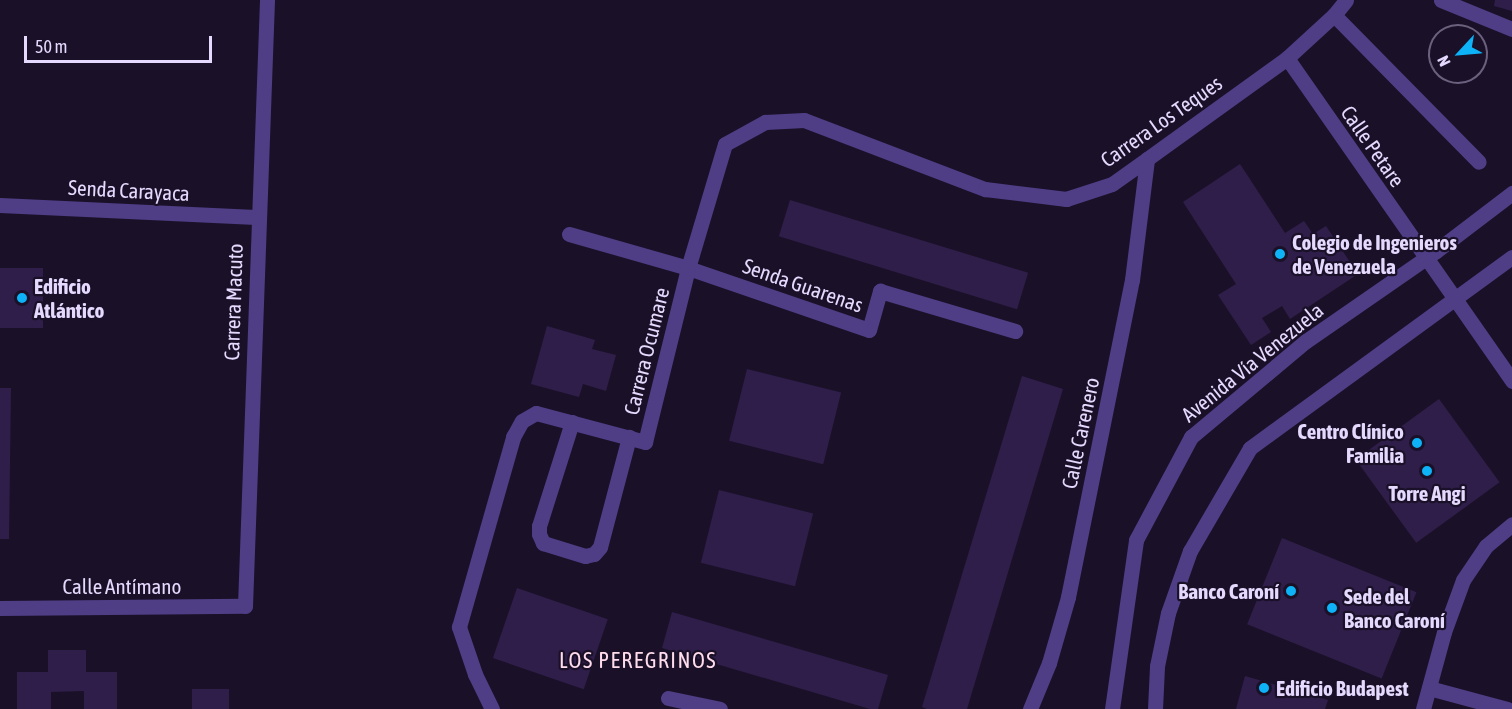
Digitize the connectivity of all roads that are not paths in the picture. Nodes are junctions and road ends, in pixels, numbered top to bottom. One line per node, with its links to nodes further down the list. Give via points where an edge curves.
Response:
1 (267, 0): 12 (street, Carrera Macuto)
2 (1346, 0): 4 (street, Carrera Los Teques)
3 (1441, 0): 5 (street)
4 (1334, 15): 6 (street, Carrera Los Teques); 9 (street)
5 (1512, 28)
6 (1287, 58): 8 (street, Carrera Los Teques); 15 (street, Calle Petare)
7 (765, 122): 8 (street, Carrera Los Teques, via 804,120 985,189 1066,199 1112,184); 16 (street, Carrera Ocumare, via 725,144)
8 (1147, 159): 29 (street, Calle Carenero, via 1132,280 1068,597 1049,663)
9 (1479, 162)
10 (1512, 193): 15 (street, Avenida Vía Venezuela)
11 (0, 205): 12 (street, Senda Carayaca)
12 (257, 217): 23 (street, Carrera Macuto)
13 (569, 234): 16 (street)
14 (1512, 257): 17 (street)
15 (1426, 258): 17 (street, Calle Petare); 30 (street, Avenida Vía Venezuela, via 1306,341 1191,437 1136,540)
16 (688, 268): 18 (street, Senda Guarenas, via 869,330 880,291); 21 (street, Carrera Ocumare, via 645,442)
17 (1454, 298): 19 (street, Calle Petare); 31 (street, via 1250,448 1190,551 1168,613 1157,666)
18 (1015, 331)
19 (1512, 381)
20 (572, 422): 21 (street, Carrera Ocumare); 21 (street, via 538,526 543,543 585,556 600,547); 27 (street, Carrera Ocumare, via 536,413 522,421 513,437 459,627)
21 (629, 437)
22 (1512, 524): 25 (street, via 1486,546 1463,580)
23 (245, 606): 24 (street, Calle Antímano)
24 (0, 608)
25 (1429, 688): 32 (street); 33 (street)
26 (668, 698): 28 (street)
27 (491, 708)
28 (720, 709)
29 (1030, 709)
30 (1112, 709)
31 (1155, 709)
32 (1423, 709)
33 (1507, 709)

